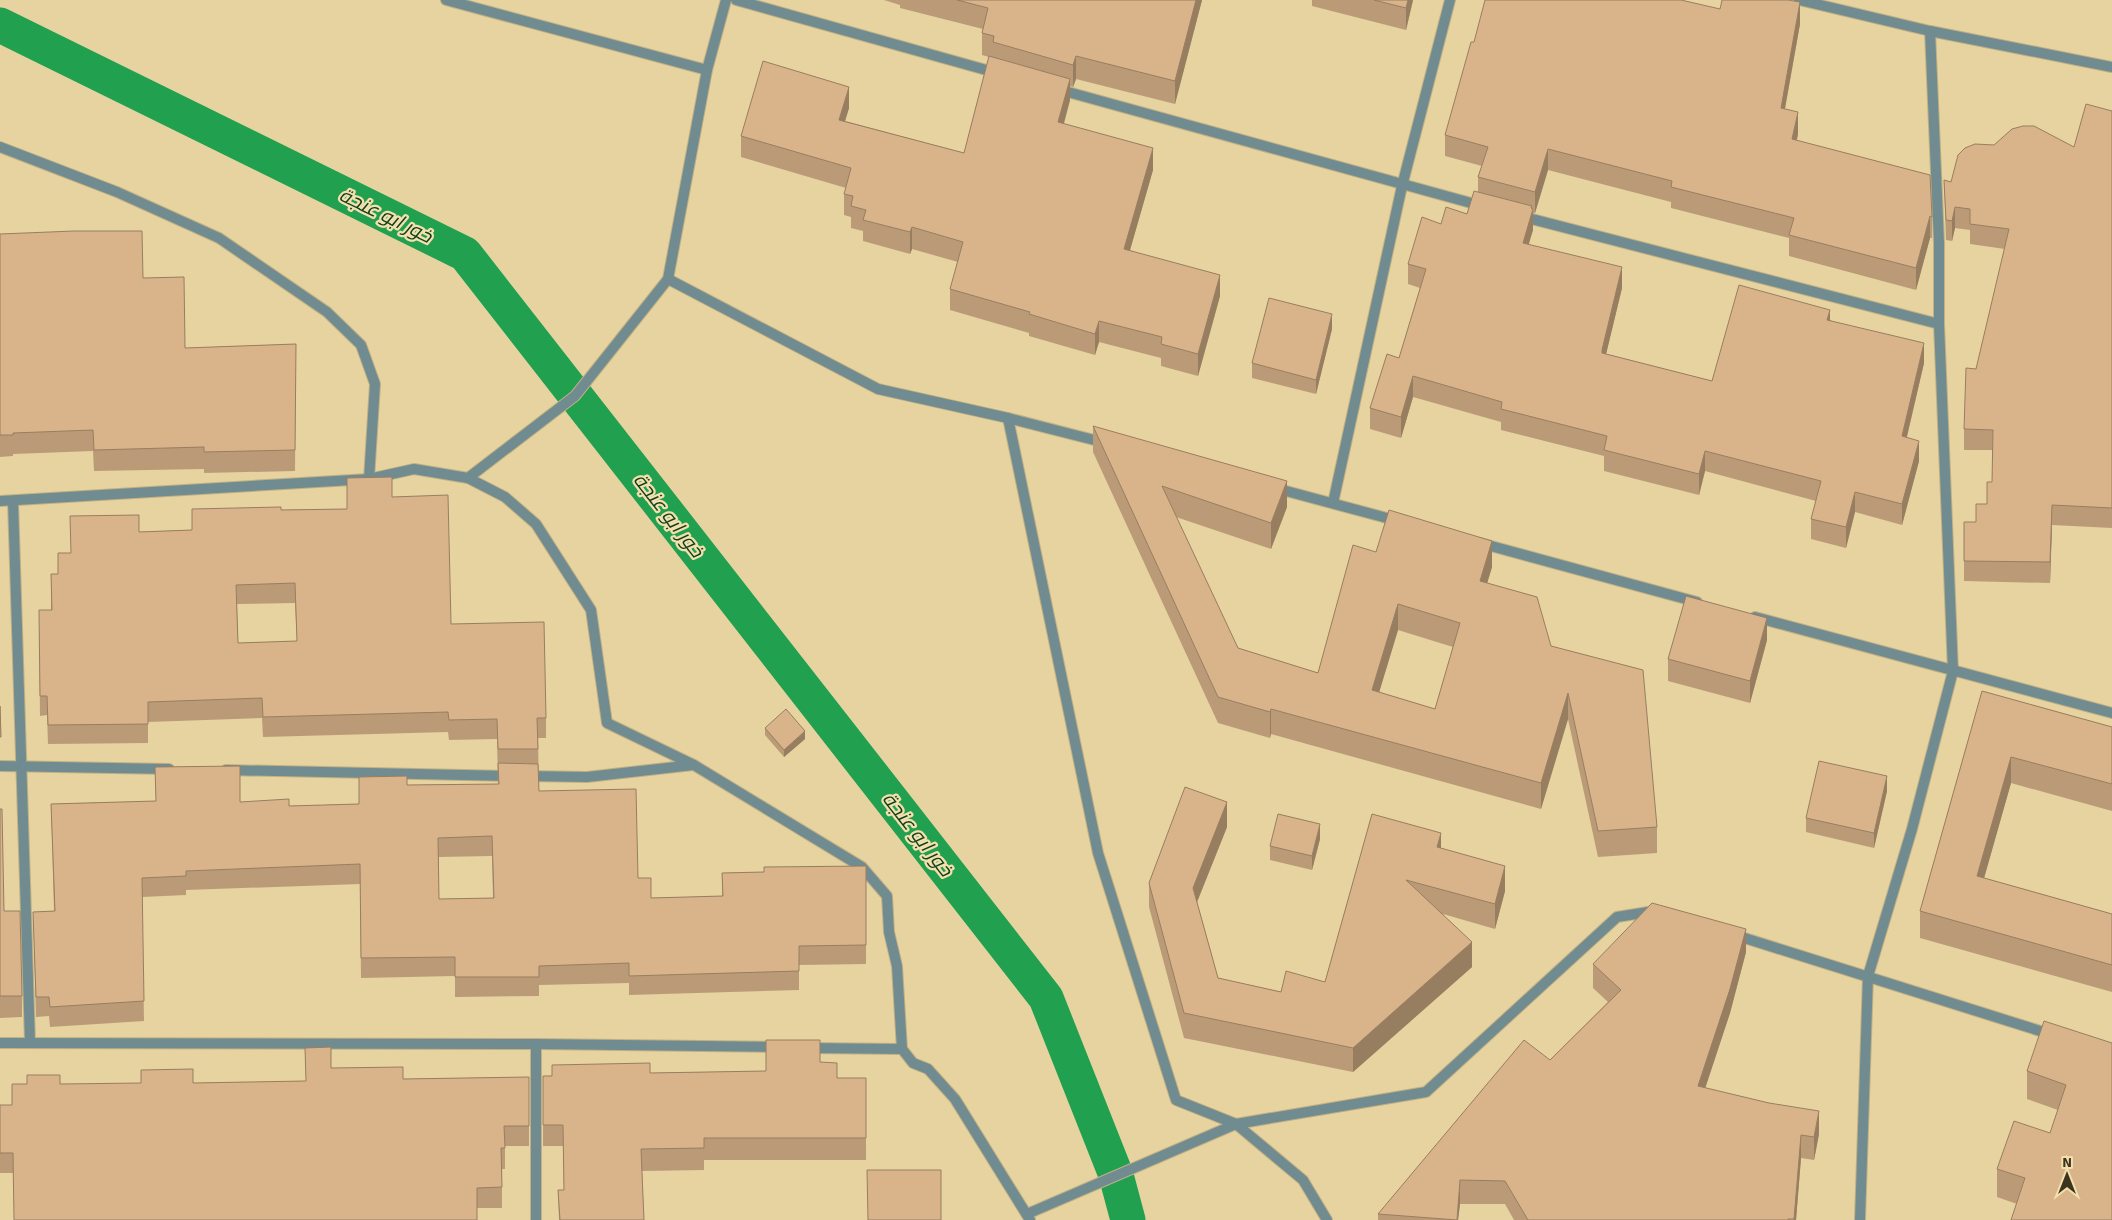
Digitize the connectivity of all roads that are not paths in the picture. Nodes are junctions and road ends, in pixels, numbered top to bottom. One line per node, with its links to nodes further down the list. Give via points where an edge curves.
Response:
1 (446, 0): 8 (street)
2 (726, 0): 8 (street)
3 (736, 0): 9 (street)
4 (1450, 0): 12 (street)
5 (1799, 0): 6 (street)
6 (1930, 31): 7 (street); 16 (street)
7 (2112, 68)
8 (707, 70): 15 (street)
9 (1012, 77)
10 (1050, 88): 12 (street)
11 (0, 147): 20 (street, via 117,192 219,238 327,312 361,345 375,384)
12 (1402, 186): 13 (street); 24 (street)
13 (1488, 208)
14 (1508, 213): 16 (street)
15 (668, 279): 17 (street, via 878,389); 19 (street, via 576,396)
16 (1938, 324): 29 (street)
17 (1008, 418): 18 (street); 44 (street, via 1098,853 1176,1100)
18 (1113, 445)
19 (468, 478): 20 (street, via 414,469); 31 (street, via 505,497 536,524 590,610 607,723)
20 (369, 479): 23 (street)
21 (1266, 485): 24 (street)
22 (0, 501): 23 (street)
23 (13, 501): 33 (street)
24 (1333, 503): 25 (street)
25 (1410, 524)
26 (1467, 539): 27 (street)
27 (1705, 604)
28 (1743, 614): 29 (street)
29 (1952, 671): 30 (street); 38 (street, via 1912,829)
30 (2112, 713)
31 (694, 765): 35 (street, via 587,777); 43 (street, via 862,867 887,896 889,932 898,966)
32 (0, 766): 33 (street)
33 (22, 766): 34 (street); 40 (street)
34 (181, 769)
35 (210, 770)
36 (1664, 915): 44 (street, via 1648,912 1617,917 1426,1092)
37 (1728, 932): 38 (street)
38 (1868, 976): 39 (street); 48 (street)
39 (2065, 1038)
40 (30, 1042): 41 (street); 42 (street)
41 (0, 1043)
42 (536, 1044): 43 (street); 46 (street)
43 (902, 1049): 45 (street, via 913,1063 928,1069 955,1099)
44 (1236, 1124): 45 (street); 47 (street, via 1303,1180)
45 (1029, 1217)
46 (536, 1220)
47 (1327, 1220)
48 (1860, 1220)

